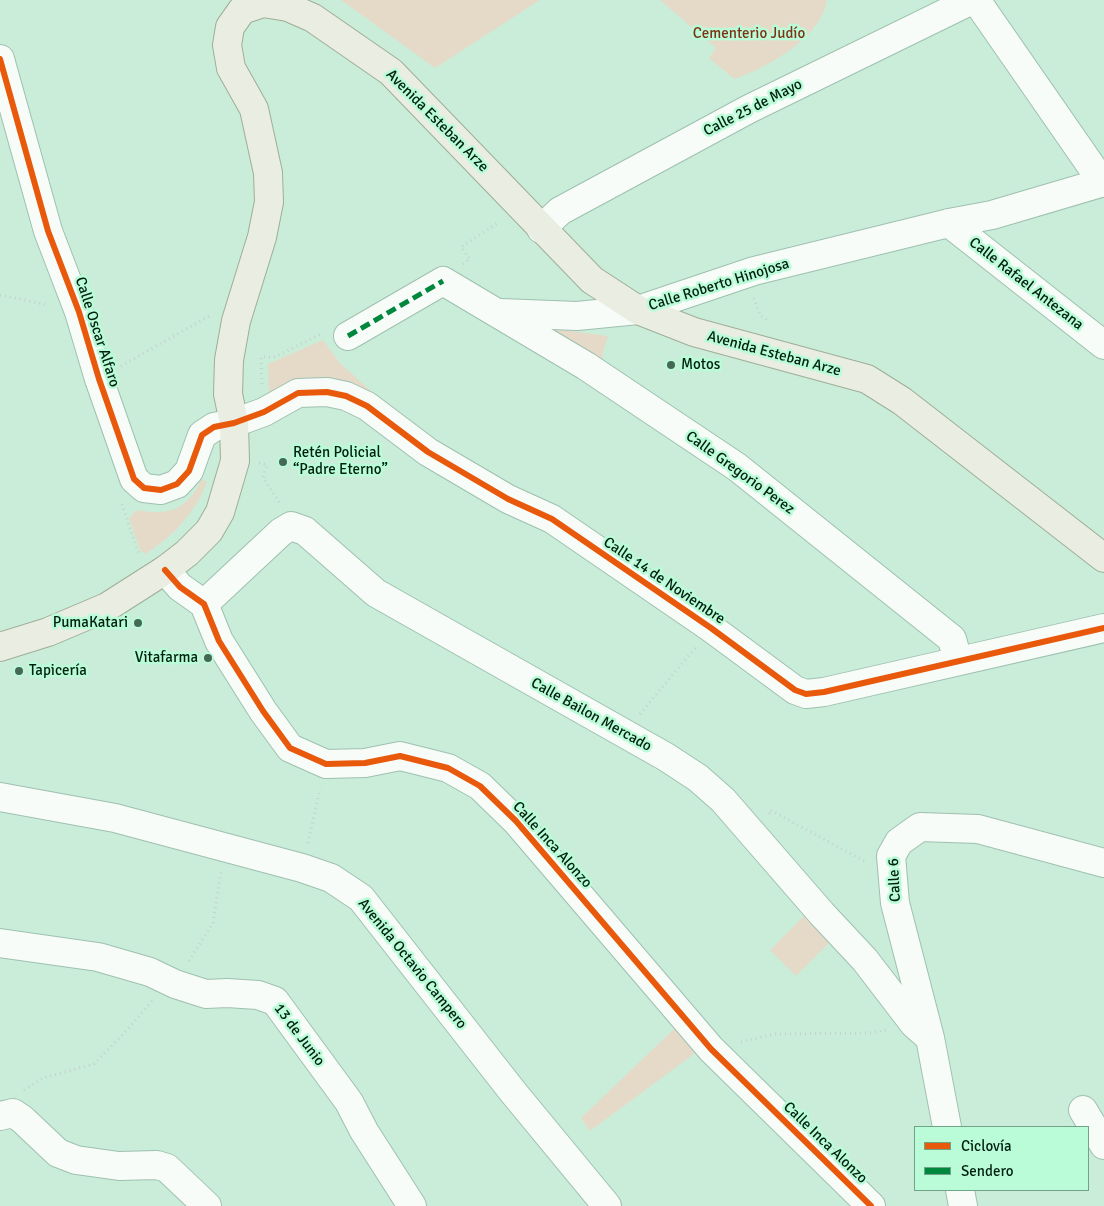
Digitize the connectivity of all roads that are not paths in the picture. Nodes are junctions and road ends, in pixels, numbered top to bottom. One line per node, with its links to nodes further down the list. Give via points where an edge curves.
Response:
1 (974, 0): 4 (street); 6 (street, Calle 25 de Mayo, via 748,110 560,211)
2 (242, 5): 6 (main road, Avenida Esteban Arze, via 263,3 288,7 312,18 391,72); 11 (main road, Avenida Esteban Arze, via 230,27 227,45 231,68 254,109 268,173 269,202 262,237 236,321 229,360 228,394)
3 (0, 59): 11 (street, Calle Oscar Alfaro, via 48,231 79,312 134,479 144,488 161,490 176,484 189,470 202,435)
4 (1103, 183): 5 (street, Calle Roberto Hinojosa, via 992,215)
5 (949, 223): 7 (street, Calle Roberto Hinojosa, via 754,271); 10 (street, Calle Rafael Antezana)
6 (541, 229): 7 (main road, Avenida Esteban Arze, via 592,280)
7 (638, 310): 8 (street, Calle Roberto Hinojosa, via 577,316); 12 (main road, Avenida Esteban Arze, via 694,332 867,380 902,401)
8 (497, 313): 9 (street, Calle Roberto Hinojosa, via 443,281); 17 (street, Calle Gregorio Perez, via 586,366 737,467 952,640)
9 (338, 333)
10 (1104, 345)
11 (234, 423): 13 (main road, Avenida Esteban Arze, via 235,461 220,512 209,531); 17 (street, Calle 14 de Noviembre, via 298,394 327,392 346,396 366,406 428,452 508,499 552,519 795,690 806,694)
12 (1104, 558)
13 (165, 570): 14 (street, via 180,588); 16 (main road, Avenida Esteban Arze, via 107,607 48,632)
14 (204, 604): 21 (street, Calle Bailon Mercado, via 281,532 291,526 305,531 376,593 698,778 723,800 865,960); 30 (street, Calle Inca Alonzo, via 219,641 290,748 326,764 365,764 400,756 448,768 480,786 516,821 711,1049)
15 (1104, 628): 17 (street, Calle 14 de Noviembre)
16 (0, 647)
17 (958, 661)
18 (0, 797): 29 (street, Avenida Octavio Campero, via 115,818 302,868 331,878 361,898)
19 (1104, 863): 21 (street, Calle 6, via 978,829 920,827 899,842 891,856 895,903)
20 (0, 943): 28 (street, 13 de Junio, via 98,957 150,972 206,994 258,995 275,1001 349,1102)
21 (922, 1031): 24 (street, Calle 6)
22 (1084, 1110): 25 (street)
23 (0, 1116): 27 (street, via 13,1113 58,1153 76,1160 167,1168)
24 (947, 1126)
25 (1104, 1145)
26 (960, 1191): 31 (street)
27 (208, 1206)
28 (412, 1206)
29 (607, 1206)
30 (871, 1206)
31 (963, 1206)

